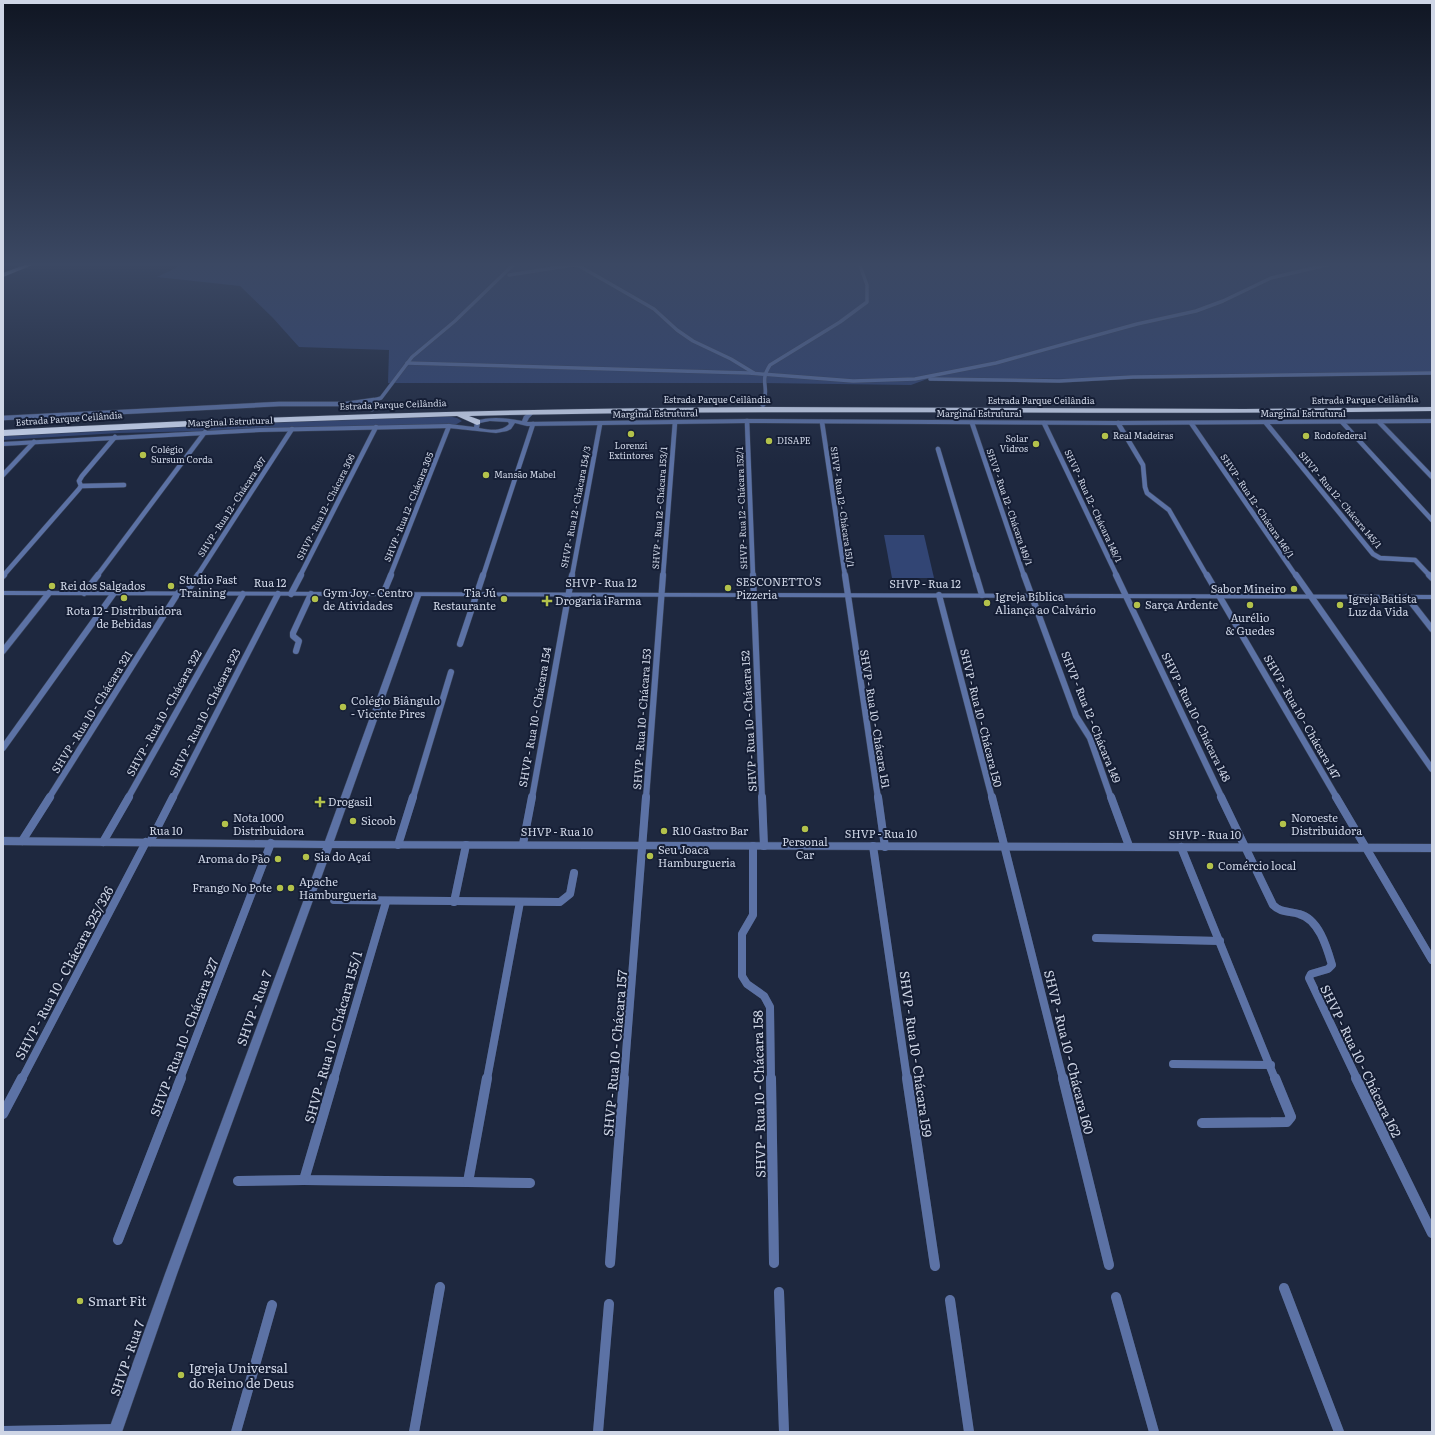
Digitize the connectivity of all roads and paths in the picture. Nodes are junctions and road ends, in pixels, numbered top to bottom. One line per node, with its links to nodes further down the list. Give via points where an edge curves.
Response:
1 (444, 330): 5 (street)
2 (677, 330): 7 (street)
3 (827, 330): 8 (street, via 770,365)
4 (1116, 330): 9 (street, via 988,367)
5 (407, 363): 7 (street, via 538,365); 10 (street, via 381,398)
6 (1432, 373): 9 (street, via 1133,377 1059,381)
7 (754, 374): 8 (street)
8 (764, 374): 9 (street, via 862,381); 12 (street, via 766,396)
9 (913, 379)
10 (376, 400): 13 (street); 18 (street)
11 (1432, 404): 12 (highway, Estrada Parque Ceilândia)
12 (763, 405): 13 (highway, Estrada Parque Ceilândia)
13 (372, 409): 36 (highway, Estrada Parque Ceilândia)
14 (1432, 409): 15 (highway, Estrada Parque Ceilândia, via 1277,412)
15 (544, 412): 16 (highway); 17 (highway, Estrada Parque Ceilândia)
16 (531, 413): 25 (highway); 31 (street, via 526,417)
17 (455, 414): 33 (highway); 35 (street, via 466,420); 40 (highway, Estrada Parque Ceilândia, via 136,424)
18 (3, 418)
19 (748, 421): 21 (street, Marginal Estrutural); 22 (street, Marginal Estrutural); 66 (street, SHVP - Rua 12 - Chácara 152/1)
20 (1432, 421): 24 (street, Marginal Estrutural)
21 (675, 422): 32 (street, Marginal Estrutural); 65 (street, SHVP - Rua 12 - Chácara 153/1)
22 (822, 422): 26 (street, Marginal Estrutural); 67 (street, SHVP - Rua 12 - Chácara 151/1)
23 (1342, 422): 24 (street, Marginal Estrutural); 30 (street, Marginal Estrutural); 49 (street)
24 (1379, 422): 46 (street)
25 (510, 423): 31 (street, Marginal Estrutural); 33 (street, via 489,419); 33 (street, via 502,431 491,432)
26 (972, 423): 27 (street, Marginal Estrutural); 70 (street, SHVP - Rua 12 - Chácara 149/1)
27 (1044, 423): 28 (street, Marginal Estrutural); 71 (street, SHVP - Rua 12 - Chácara 148/1)
28 (1118, 423): 29 (street, Marginal Estrutural); 72 (street, SHVP - Rua 10 - Chácara 147, via 1143,466 1146,493 1169,510)
29 (1191, 423): 30 (street, Marginal Estrutural); 73 (street, SHVP - Rua 12 - Chácara 146/1)
30 (1266, 423): 51 (street, SHVP - Rua 12 - Chácara 145/1, via 1373,554 1380,558 1415,560)
31 (528, 424): 32 (street, Marginal Estrutural); 63 (street)
32 (600, 424): 64 (street, SHVP - Rua 12 - Chácara 154/3)
33 (477, 425): 35 (street, Marginal Estrutural)
34 (449, 426): 35 (street, Marginal Estrutural); 37 (street, Marginal Estrutural); 61 (street, SHVP - Rua 12 - Chácara 305)
35 (459, 426)
36 (3, 427)
37 (376, 427): 38 (street, Marginal Estrutural); 59 (street, SHVP - Rua 12 - Chácara 306)
38 (292, 429): 39 (street, Marginal Estrutural); 56 (street, SHVP - Rua 12 - Chácara 307)
39 (205, 432): 41 (street, Marginal Estrutural); 54 (street)
40 (3, 433)
41 (115, 437): 42 (street, Marginal Estrutural); 48 (street, via 82,476)
42 (34, 442): 43 (street, Marginal Estrutural); 45 (street)
43 (3, 444)
44 (938, 449): 69 (street)
45 (3, 475)
46 (1432, 478)
47 (124, 485): 48 (street)
48 (81, 486): 50 (street)
49 (1432, 520)
50 (3, 576)
51 (1432, 578)
52 (3, 593): 53 (street, Rua 12)
53 (49, 593): 54 (street, Rua 12); 78 (street)
54 (84, 593): 55 (street, Rua 12)
55 (114, 593): 56 (street, Rua 12); 81 (street)
56 (182, 593): 57 (street, Rua 12); 84 (street, SHVP - Rua 10 - Chácara 321)
57 (243, 594): 58 (street, Rua 12); 85 (street, SHVP - Rua 10 - Chácara 322)
58 (278, 594): 59 (street, Rua 12); 86 (street, SHVP - Rua 10 - Chácara 323)
59 (291, 594): 60 (street, Rua 12)
60 (311, 594): 61 (street, Rua 12); 79 (street, via 293,633 299,641)
61 (383, 594): 62 (street, Rua 12)
62 (418, 594): 63 (street, SHVP - Rua 12); 88 (street, SHVP - Rua 7)
63 (475, 594): 64 (street, SHVP - Rua 12); 77 (street)
64 (568, 594): 65 (street, SHVP - Rua 12); 90 (street, SHVP - Rua 10 - Chácara 154)
65 (662, 594): 66 (street, SHVP - Rua 12); 91 (street, SHVP - Rua 10 - Chácara 153)
66 (753, 594): 67 (street, SHVP - Rua 12); 94 (street, SHVP - Rua 10 - Chácara 152)
67 (846, 595): 68 (street, SHVP - Rua 12); 98 (street, SHVP - Rua 10 - Chácara 151)
68 (940, 595): 69 (street, SHVP - Rua 12); 96 (street, SHVP - Rua 10 - Chácara 150)
69 (982, 595): 70 (street, SHVP - Rua 12)
70 (1031, 596): 71 (street, SHVP - Rua 12); 97 (street, SHVP - Rua 12 - Chácara 149, via 1076,716 1090,738)
71 (1127, 596): 72 (street, SHVP - Rua 12); 100 (street, SHVP - Rua 10 - Chácara 148)
72 (1220, 597): 73 (street, SHVP - Rua 12); 101 (street, SHVP - Rua 10 - Chácara 147)
73 (1311, 597): 74 (street, SHVP - Rua 12); 82 (street, SHVP - Rua 12 - Chácara 146/1)
74 (1407, 597): 75 (street, SHVP - Rua 12); 76 (street)
75 (1432, 597)
76 (1432, 629)
77 (460, 644)
78 (3, 651)
79 (296, 651)
80 (452, 672): 92 (street)
81 (3, 748)
82 (1432, 769)
83 (3, 841): 84 (street, Rua 10)
84 (22, 841): 85 (street, Rua 10)
85 (103, 842): 86 (street, Rua 10)
86 (148, 842): 87 (street, Rua 10); 113 (street, SHVP - Rua 10 - Chácara 325/326)
87 (271, 843): 88 (street, Rua 10); 120 (street, SHVP - Rua 10 - Chácara 327)
88 (329, 843): 92 (street, SHVP - Rua 10); 132 (street, SHVP - Rua 7)
89 (466, 844): 90 (street, SHVP - Rua 10); 92 (street, SHVP - Rua 10); 106 (street)
90 (523, 844): 91 (street, SHVP - Rua 10)
91 (643, 844): 93 (street, SHVP - Rua 10); 121 (street, SHVP - Rua 10 - Chácara 157)
92 (398, 845)
93 (753, 846): 94 (street, SHVP - Rua 10); 122 (street, SHVP - Rua 10 - Chácara 158, via 753,915 742,934 742,976 744,982 768,999 770,1007)
94 (764, 846): 95 (street, SHVP - Rua 10)
95 (873, 846): 98 (street, SHVP - Rua 10); 124 (street, SHVP - Rua 10 - Chácara 159)
96 (1004, 846): 97 (street, SHVP - Rua 10); 98 (street, SHVP - Rua 10); 123 (street, SHVP - Rua 10 - Chácara 160)
97 (1129, 846): 99 (street, SHVP - Rua 10)
98 (884, 847)
99 (1181, 847): 100 (street, SHVP - Rua 10); 109 (street)
100 (1246, 847): 101 (street, SHVP - Rua 10); 119 (street, SHVP - Rua 10 - Chácara 162, via 1276,908 1283,912 1304,915 1313,922 1332,965 1328,969 1311,974 1309,978 1312,987)
101 (1366, 848): 102 (street, SHVP - Rua 10); 110 (street, SHVP - Rua 10 - Chácara 147)
102 (1432, 848)
103 (574, 873): 107 (street, via 570,895 565,900)
104 (334, 900): 105 (street)
105 (386, 902): 106 (street); 115 (street, SHVP - Rua 10 - Chácara 155/1)
106 (454, 902): 107 (street)
107 (520, 902): 117 (street)
108 (1096, 938): 109 (street)
109 (1220, 941): 112 (street)
110 (1432, 960)
111 (1173, 1064): 112 (street)
112 (1271, 1065): 114 (street, via 1290,1112 1291,1117 1288,1121)
113 (3, 1114)
114 (1202, 1122)
115 (304, 1180): 116 (street); 117 (street)
116 (238, 1181)
117 (468, 1182): 118 (street)
118 (530, 1183)
119 (1432, 1233)
120 (118, 1240)
121 (610, 1263)
122 (774, 1263)
123 (1109, 1265)
124 (934, 1266)
125 (440, 1287): 135 (street)
126 (1284, 1288): 140 (street)
127 (779, 1292): 137 (street)
128 (1116, 1297): 139 (street)
129 (950, 1300): 138 (street)
130 (609, 1304): 136 (street)
131 (272, 1305): 134 (street)
132 (116, 1430): 133 (street)
133 (3, 1432)
134 (236, 1432)
135 (414, 1432)
136 (598, 1432)
137 (784, 1432)
138 (969, 1432)
139 (1154, 1432)
140 (1339, 1432)

